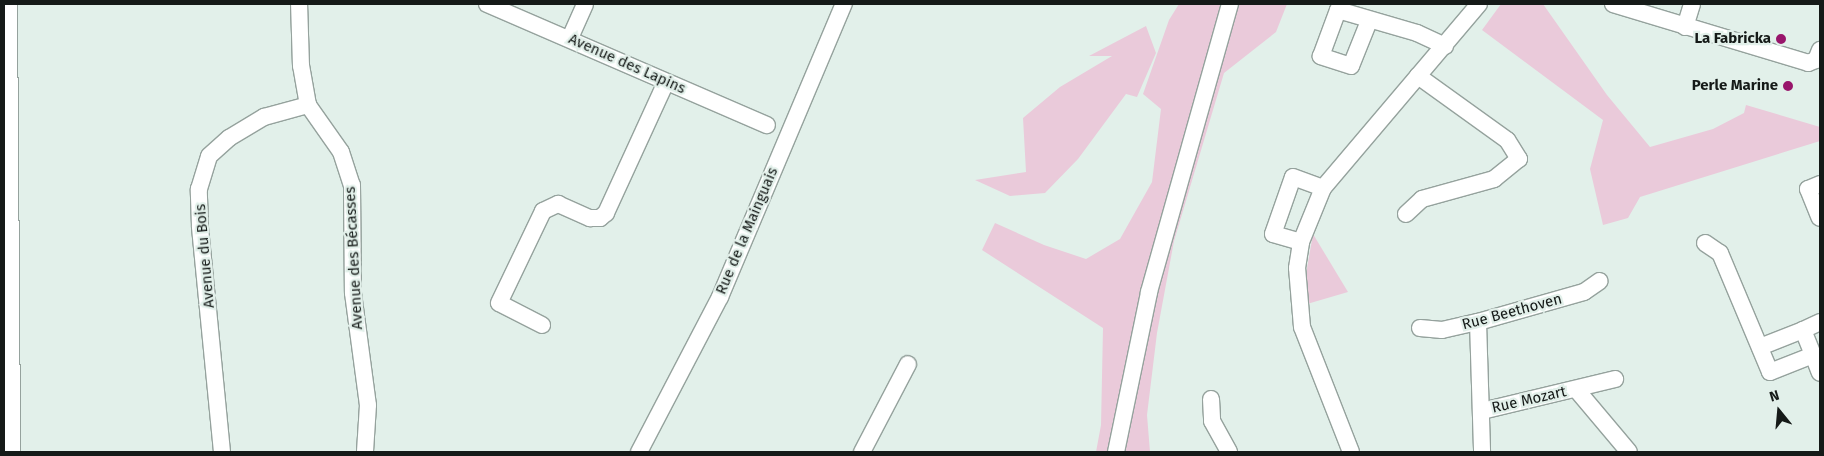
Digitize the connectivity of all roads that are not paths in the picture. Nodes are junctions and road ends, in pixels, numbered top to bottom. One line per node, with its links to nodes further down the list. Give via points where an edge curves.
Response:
1 (9, 4): 23 (street)
2 (300, 4): 17 (street, via 301,66)
3 (487, 4): 12 (street, Avenue des Lapins)
4 (585, 4): 12 (street)
5 (844, 4): 44 (street, Rue de la Mainguais, via 720,297)
6 (1230, 4): 46 (street, via 1149,292)
7 (1479, 4): 13 (street)
8 (1613, 4): 11 (street)
9 (1692, 4): 11 (street)
10 (1369, 20): 13 (street, via 1417,33)
11 (1685, 27): 14 (street, via 1808,62 1816,60)
12 (570, 38): 16 (street, Avenue des Lapins)
13 (1445, 46): 15 (street)
14 (1820, 50)
15 (1418, 76): 20 (street); 21 (street, via 1507,140 1519,159 1494,180 1422,199)
16 (666, 82): 18 (street, Avenue des Lapins); 29 (street, via 606,212 600,218 590,218 558,204 543,211 499,303)
17 (308, 106): 42 (street, Avenue du Bois, via 264,117 229,138 210,156 199,189 201,244); 43 (street, Avenue des Bécasses, via 341,152 352,185 353,293 368,406)
18 (767, 125)
19 (1820, 184): 22 (street, via 1808,189)
20 (1323, 188): 24 (street); 24 (street, via 1292,177 1273,234)
21 (1406, 214)
22 (1820, 218)
23 (7, 234): 41 (street)
24 (1301, 242): 40 (street, via 1297,275 1302,327)
25 (1705, 243): 32 (street, via 1720,253)
26 (1600, 281): 27 (street, Rue Beethoven, via 1584,292)
27 (1478, 322): 30 (street, Rue Beethoven, via 1442,330); 39 (street, Rue Mozart)
28 (1820, 322): 31 (street)
29 (542, 325)
30 (1420, 328)
31 (1803, 330): 32 (street); 33 (street)
32 (1760, 347): 33 (street, via 1770,372)
33 (1813, 355): 35 (street)
34 (908, 364): 45 (street)
35 (1820, 373)
36 (1615, 379): 37 (street, Rue Mozart)
37 (1576, 389): 39 (street, Rue Mozart); 49 (street, Rue Mozart)
38 (1211, 399): 47 (street, via 1212,421)
39 (1482, 411): 48 (street, Rue Mozart)
40 (1348, 451)
41 (12, 452)
42 (222, 452)
43 (365, 452)
44 (639, 452)
45 (862, 452)
46 (1116, 452)
47 (1229, 452)
48 (1482, 452)
49 (1629, 452)

